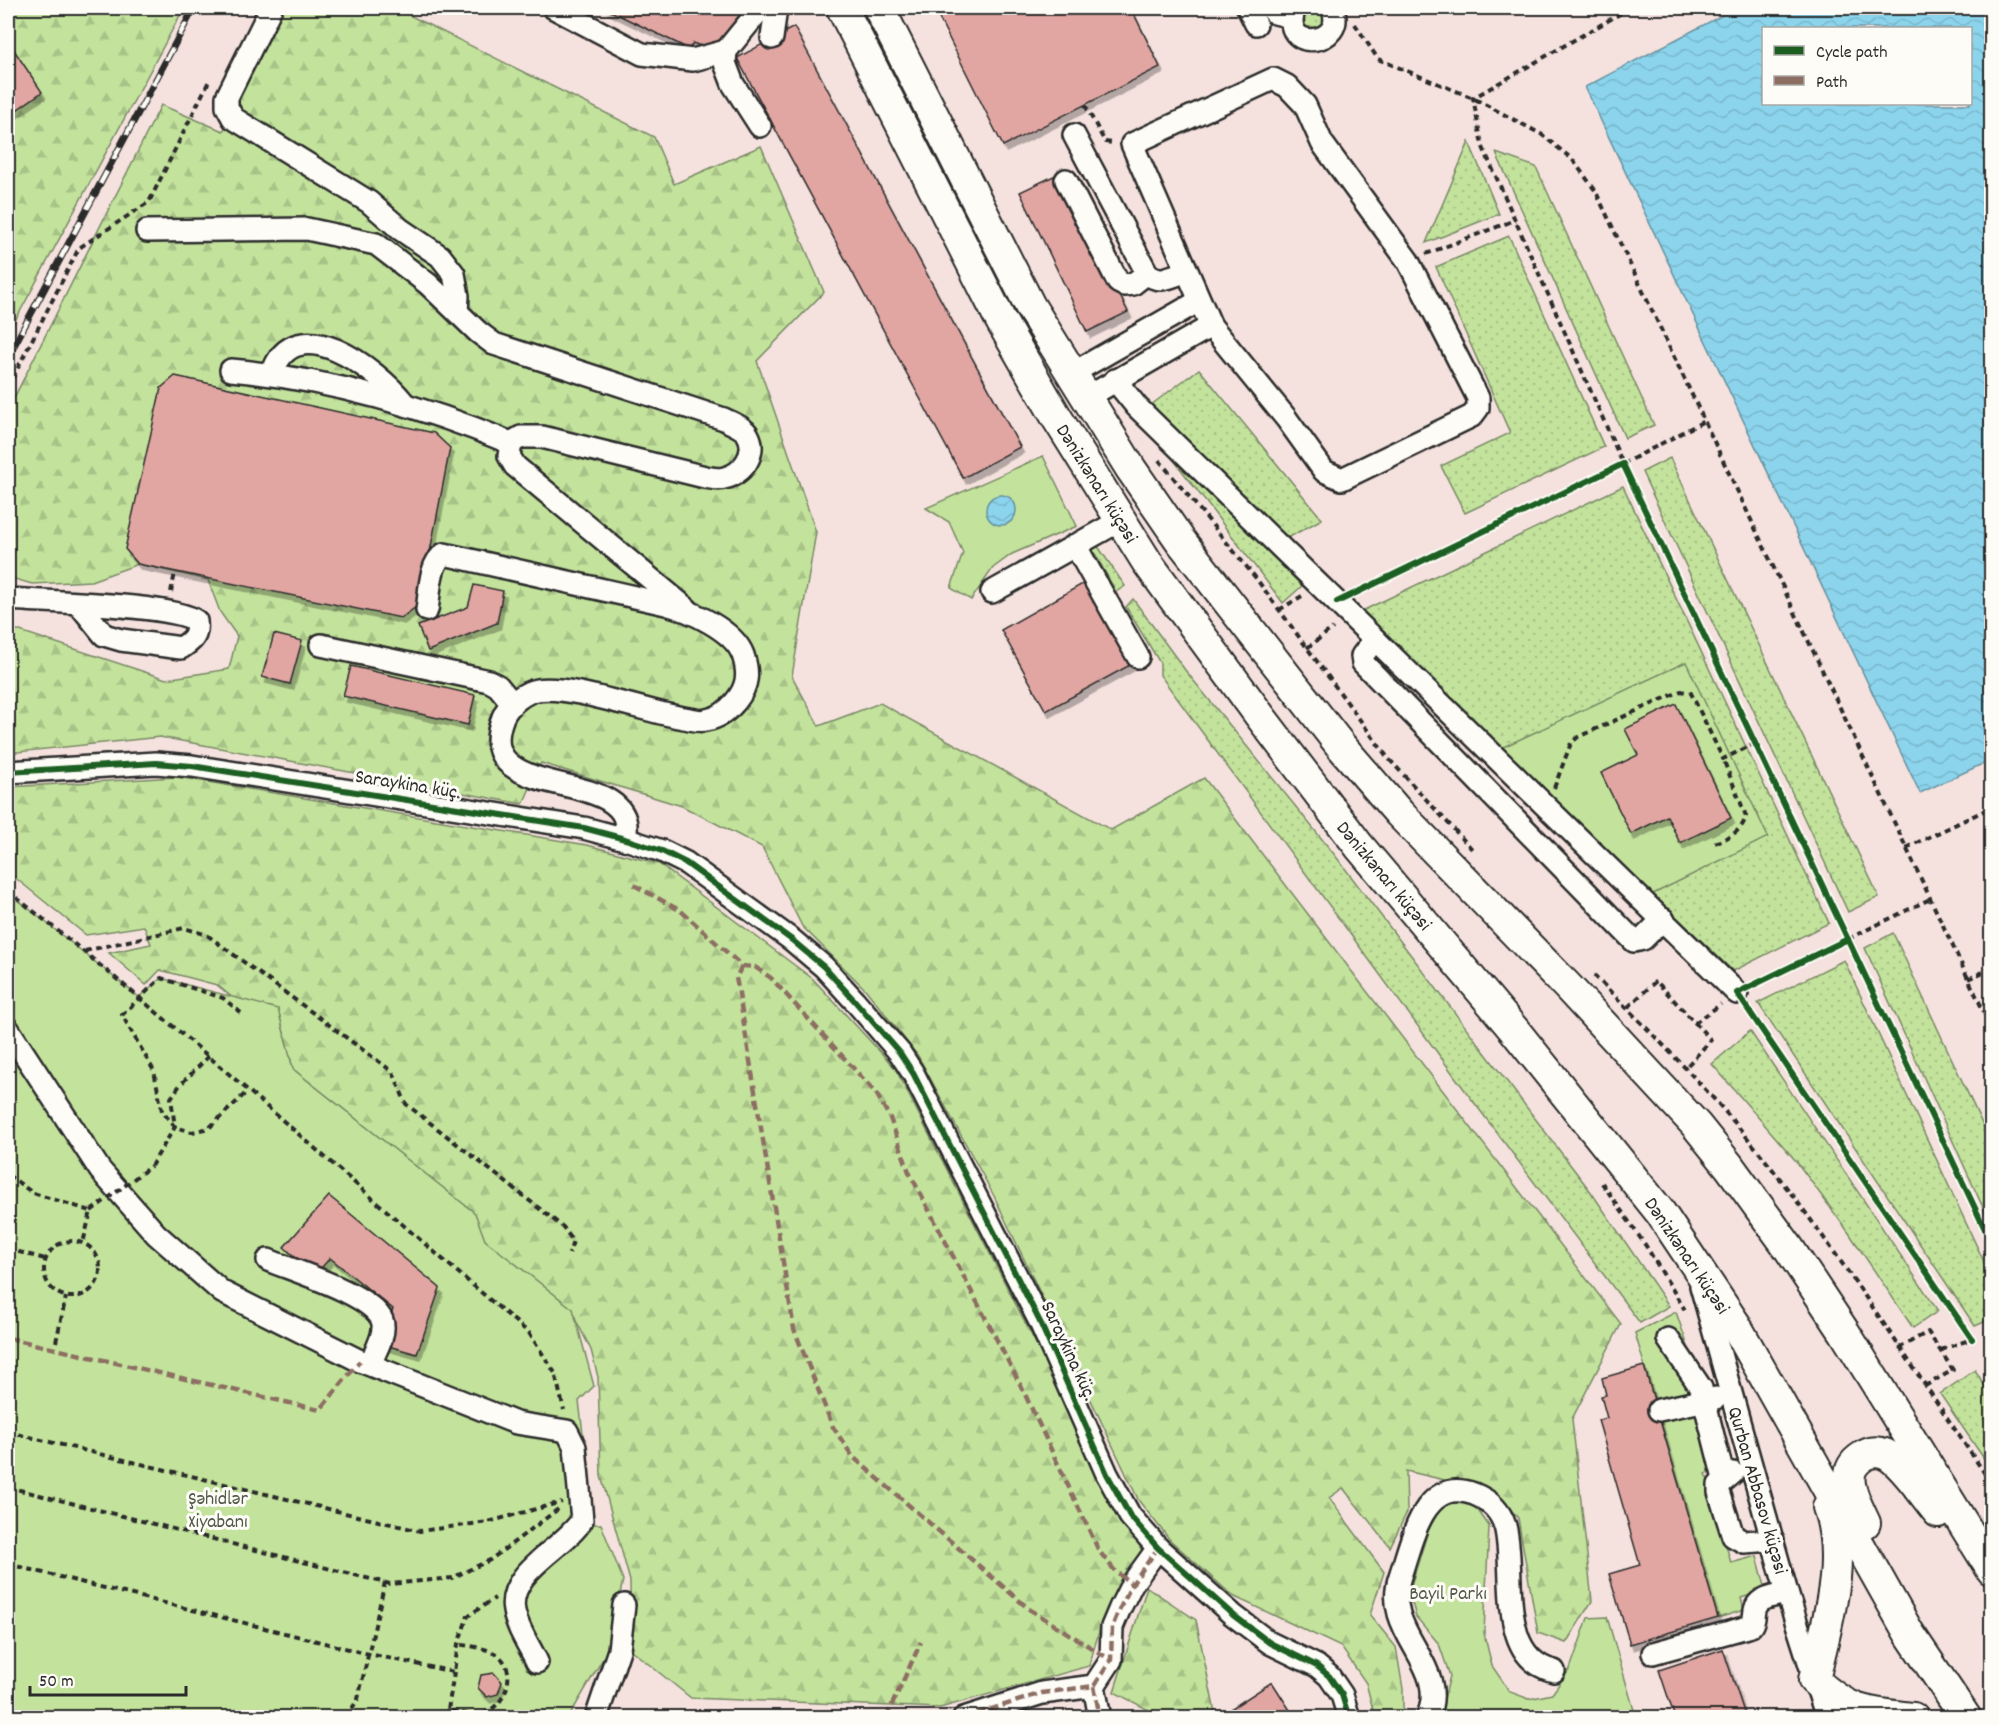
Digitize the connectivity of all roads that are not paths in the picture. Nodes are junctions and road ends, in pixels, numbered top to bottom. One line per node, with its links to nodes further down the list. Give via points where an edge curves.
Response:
1 (271, 8): 15 (street, via 227,97 233,118 369,202)
2 (554, 8): 11 (street, via 642,54 693,60)
3 (761, 8): 11 (street)
4 (776, 8): 10 (street)
5 (842, 8): 29 (highway, Dənizkənarı küçəsi, via 1001,321)
6 (879, 8): 26 (highway, Dənizkənarı küçəsi, via 1030,306)
7 (1270, 8): 9 (street, via 1275,13)
8 (1332, 8): 9 (street, via 1335,20 1323,39 1311,41 1294,30)
9 (1293, 12)
10 (772, 39)
11 (726, 51): 12 (street, via 725,63 733,84)
12 (760, 126)
13 (1074, 135): 19 (street)
14 (1066, 180): 19 (street, via 1118,282 1133,284)
15 (400, 229): 17 (street); 21 (street, via 440,256 454,274)
16 (147, 231): 17 (street, via 307,230)
17 (376, 244): 21 (street)
18 (1186, 271): 19 (street, via 1160,280); 20 (street); 22 (street, via 1132,144 1273,79 1280,81 1305,105 1322,143 1408,261 1478,398 1478,408 1472,416 1342,479 1324,471)
19 (1147, 273)
20 (1199, 301): 22 (street); 26 (street)
21 (457, 310): 28 (street, via 494,344 724,419 748,434 750,444 749,459 739,472 723,479 542,437 521,437)
22 (1211, 326): 25 (street)
23 (231, 369): 24 (street)
24 (272, 374): 27 (street); 27 (street, via 277,357 287,348 318,344 370,369)
25 (1115, 380): 26 (street); 36 (street, via 1137,407)
26 (1078, 386): 56 (highway, Dənizkənarı küçəsi, via 1180,540 1341,746 1399,813 1672,1099 1729,1166 1845,1333)
27 (405, 403): 28 (street)
28 (511, 443): 34 (street, via 509,456 515,466)
29 (1120, 520): 30 (street); 46 (highway, Dənizkənarı küçəsi, via 1180,609 1359,846 1632,1174)
30 (1075, 545): 31 (street); 38 (street)
31 (992, 591)
32 (8, 599): 33 (street)
33 (79, 604): 33 (street, via 104,635 121,640 181,648 193,640 197,631 196,621 189,615)
34 (687, 609): 35 (street, via 444,554 437,558 434,567); 39 (street, via 730,637 741,651 748,671 745,690 729,710 705,721 561,690 536,690)
35 (427, 610)
36 (1376, 639): 42 (street); 42 (street, via 1362,656 1363,663 1634,942)
37 (321, 645): 39 (street, via 489,681)
38 (1138, 657)
39 (512, 703): 41 (street, via 499,734 499,747 506,760 519,772 609,798 626,815)
40 (8, 772): 41 (street, Saraykina küç., via 156,763 192,765 584,828)
41 (626, 839): 55 (street, Saraykina küç., via 686,863 778,929 824,967 883,1032 913,1073 1040,1322 1107,1474 1130,1516)
42 (1663, 919): 43 (street)
43 (1737, 993)
44 (8, 1029): 48 (street, via 100,1170 156,1234 197,1273 222,1292)
45 (268, 1260): 48 (street, via 346,1292 373,1308 382,1328)
46 (1695, 1262): 51 (street, Qurban Abbasov küçəsi); 52 (highway, Dənizkənarı küçəsi)
47 (1668, 1339): 49 (street)
48 (370, 1364): 61 (street, via 516,1423 567,1431 575,1447 582,1520 520,1581 514,1596 514,1611)
49 (1711, 1400): 50 (street); 53 (street)
50 (1659, 1410)
51 (1751, 1460): 53 (street); 54 (street, Qurban Abbasov küçəsi)
52 (1813, 1461): 62 (highway, Dənizkənarı küçəsi); 64 (highway, via 1832,1517 1837,1564)
53 (1724, 1479): 54 (street, via 1719,1492 1733,1536 1744,1542)
54 (1773, 1540): 58 (street, Qurban Abbasov küçəsi)
55 (1158, 1548): 65 (street, via 1120,1608 1112,1627 1111,1660); 70 (street, Saraykina küç., via 1252,1630 1329,1676 1342,1695)
56 (1992, 1570)
57 (1992, 1577): 62 (highway, via 1895,1461 1874,1452 1856,1461 1849,1478 1851,1491)
58 (1787, 1593): 60 (street, via 1761,1601 1755,1607 1751,1626); 64 (street, Qurban Abbasov küçəsi)
59 (624, 1605): 67 (street, via 619,1650)
60 (1653, 1653)
61 (537, 1662)
62 (1928, 1665): 73 (highway, Dənizkənarı küçəsi)
63 (1554, 1671): 71 (street, via 1539,1668 1520,1639 1510,1599 1508,1542 1497,1510 1468,1492 1452,1490 1440,1494 1422,1516 1398,1583 1396,1606 1432,1682 1433,1701)
64 (1814, 1680): 66 (highway, via 1840,1703); 72 (street, Qurban Abbasov küçəsi)
65 (1094, 1686): 68 (street, via 1042,1693); 69 (street)
66 (1896, 1717)
67 (596, 1718)
68 (964, 1718)
69 (1100, 1718)
70 (1349, 1718)
71 (1428, 1718)
72 (1827, 1718)
73 (1966, 1718)

